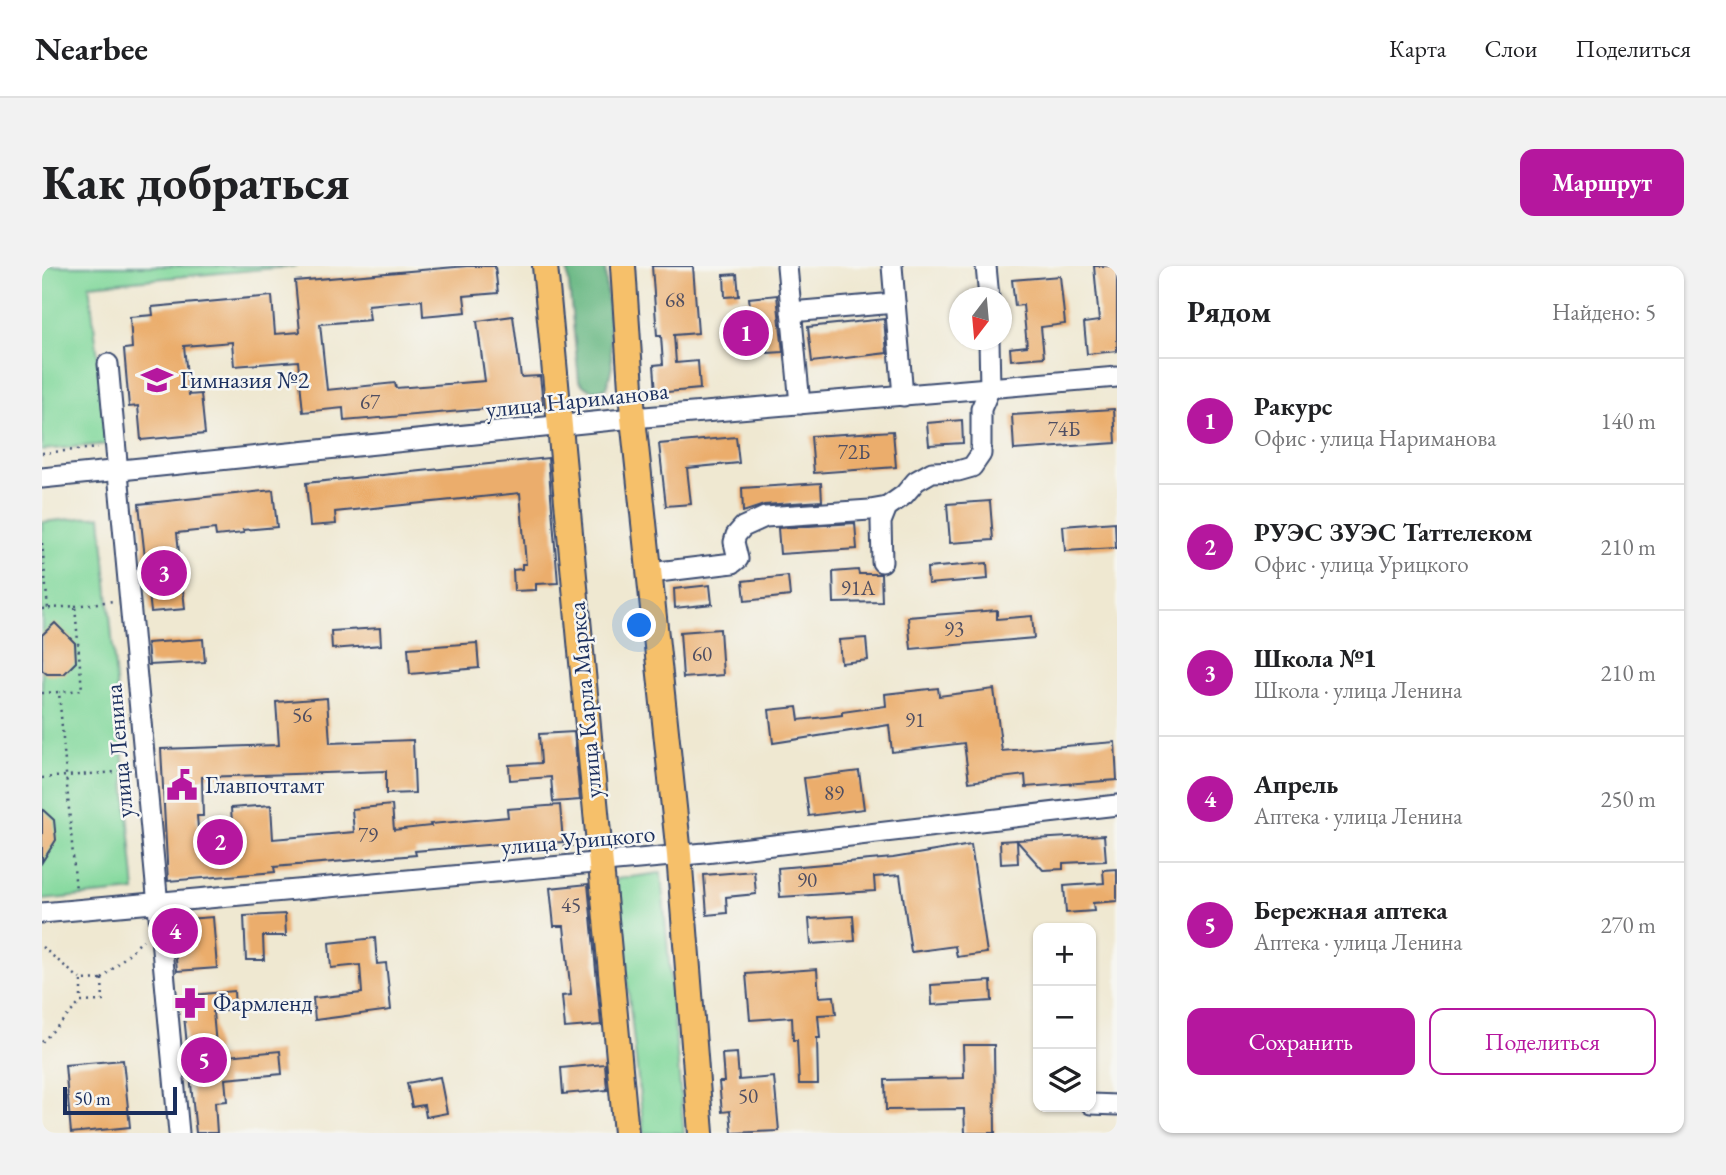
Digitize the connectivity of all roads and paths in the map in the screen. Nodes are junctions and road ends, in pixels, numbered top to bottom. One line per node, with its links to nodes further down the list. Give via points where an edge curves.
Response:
1 (545, 266): 16 (main road, улица Карла Маркса)
2 (623, 266): 15 (main road)
3 (787, 266): 8 (street)
4 (892, 266): 7 (street)
5 (986, 266): 6 (street)
6 (988, 287)
7 (895, 303): 8 (street); 13 (street)
8 (791, 312): 14 (street)
9 (989, 350): 12 (street)
10 (108, 364): 17 (street, улица Ленина)
11 (1117, 377): 12 (street, улица Нариманова)
12 (990, 388): 13 (street, улица Нариманова); 21 (street, via 981,409 981,454 972,467 932,472)
13 (903, 396): 14 (street, улица Нариманова)
14 (800, 404): 15 (street, улица Нариманова)
15 (633, 418): 16 (street, улица Нариманова); 24 (main road)
16 (559, 426): 19 (street, улица Нариманова); 36 (main road, улица Карла Маркса)
17 (116, 447): 18 (path); 19 (street, улица Ленина)
18 (42, 453)
19 (118, 471): 20 (street, улица Нариманова); 25 (street, улица Ленина)
20 (42, 478)
21 (887, 507): 23 (street, via 881,522); 24 (street, via 765,517 736,535 738,559 733,563)
22 (42, 543): 28 (path)
23 (882, 562)
24 (650, 573): 35 (main road)
25 (130, 598): 26 (path); 31 (street, улица Ленина)
26 (75, 606): 28 (path); 29 (path, via 82,690)
27 (42, 609): 28 (path)
28 (48, 609)
29 (59, 692): 30 (path); 32 (path)
30 (42, 693)
31 (145, 769): 32 (path); 38 (street, улица Ленина)
32 (66, 776): 33 (path); 37 (path)
33 (42, 778)
34 (1117, 805): 35 (street, улица Урицкого)
35 (679, 855): 36 (street, улица Урицкого); 50 (main road)
36 (600, 863): 38 (street, улица Урицкого); 49 (main road, улица Карла Маркса)
37 (76, 891)
38 (157, 900): 39 (street, улица Урицкого); 40 (street, улица Ленина)
39 (42, 912)
40 (160, 924): 42 (path); 48 (street, улица Ленина)
41 (42, 947): 43 (path)
42 (102, 979): 43 (path); 44 (path, via 103,1001)
43 (81, 980): 44 (path)
44 (82, 1002): 45 (path)
45 (42, 1042)
46 (1096, 1104): 47 (street)
47 (1117, 1105)
48 (179, 1133)
49 (626, 1133)
50 (701, 1133)

